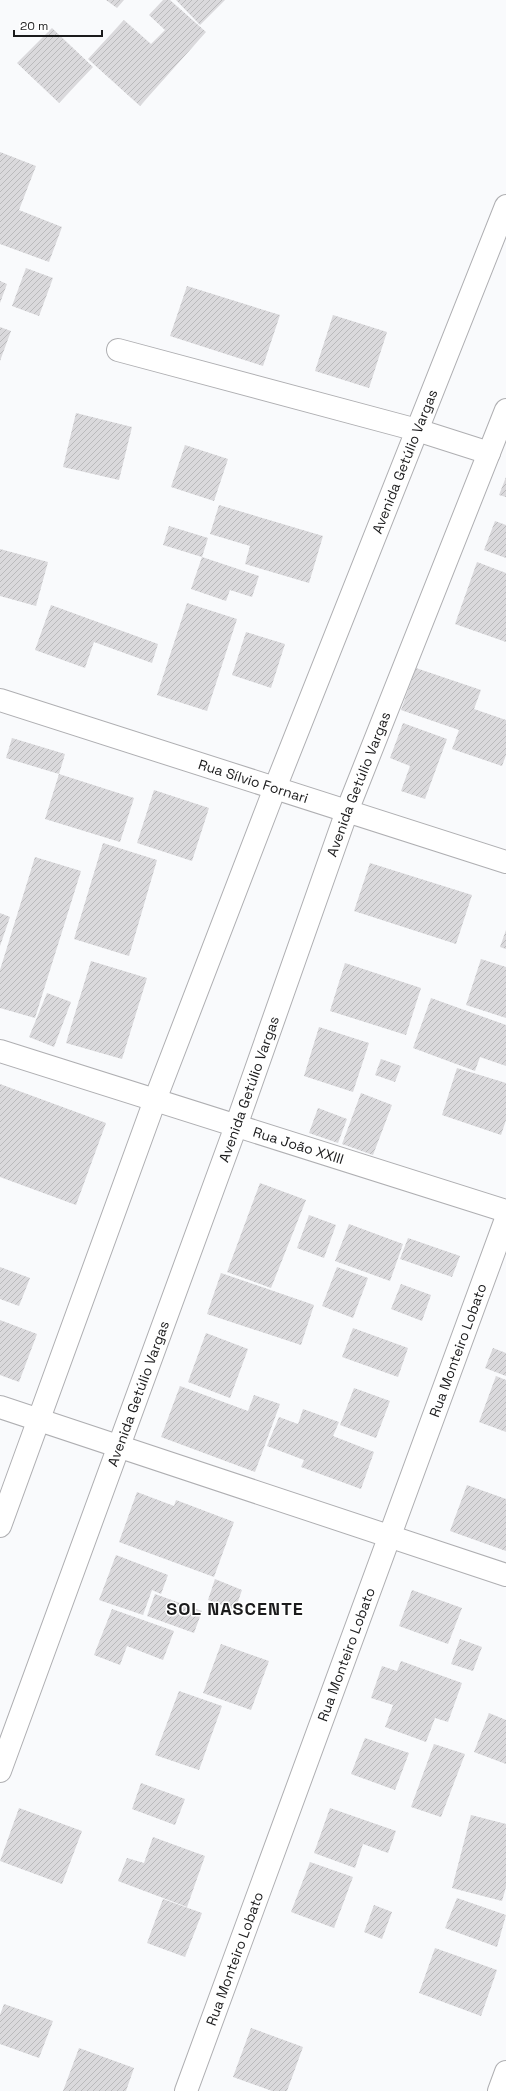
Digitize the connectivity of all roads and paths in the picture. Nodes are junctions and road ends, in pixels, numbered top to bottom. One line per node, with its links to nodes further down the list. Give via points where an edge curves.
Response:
1 (506, 206): 4 (street, Avenida Getúlio Vargas)
2 (118, 350): 4 (street)
3 (506, 410): 5 (street, Avenida Getúlio Vargas)
4 (417, 430): 5 (street); 7 (street, Avenida Getúlio Vargas)
5 (489, 453): 8 (street, Avenida Getúlio Vargas)
6 (0, 700): 7 (street, Rua Sílvio Fornari)
7 (275, 788): 8 (street, Rua Sílvio Fornari); 11 (street, Avenida Getúlio Vargas)
8 (346, 811): 9 (street, Rua Sílvio Fornari); 12 (street, Avenida Getúlio Vargas)
9 (506, 862)
10 (0, 1051): 11 (street, Rua João XXIII)
11 (156, 1100): 12 (street, Rua João XXIII); 16 (street, Avenida Getúlio Vargas)
12 (236, 1126): 13 (street, Rua João XXIII); 17 (street, Avenida Getúlio Vargas)
13 (506, 1211)
14 (506, 1219): 19 (street, Rua Monteiro Lobato)
15 (0, 1407): 16 (street)
16 (40, 1420): 17 (street); 18 (street, Avenida Getúlio Vargas)
17 (120, 1447): 19 (street); 21 (street, Avenida Getúlio Vargas)
18 (0, 1526)
19 (389, 1536): 20 (street); 23 (street, Rua Monteiro Lobato)
20 (506, 1575)
21 (0, 1771)
22 (506, 2072): 24 (street)
23 (186, 2091)
24 (499, 2091)

